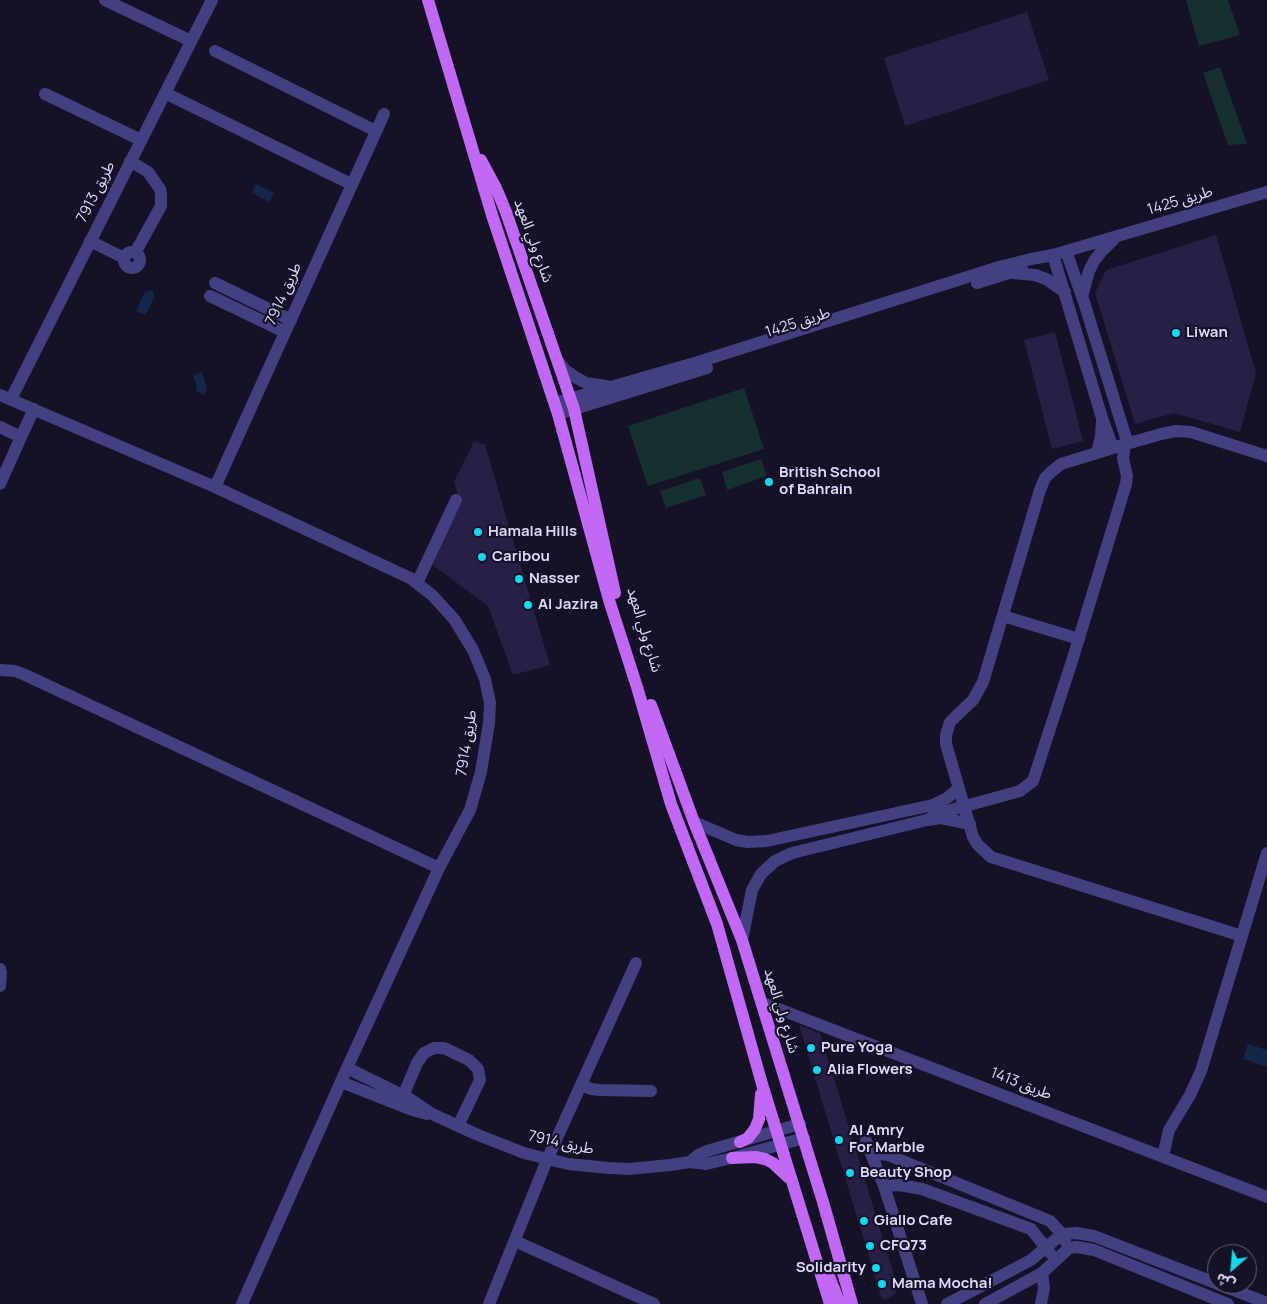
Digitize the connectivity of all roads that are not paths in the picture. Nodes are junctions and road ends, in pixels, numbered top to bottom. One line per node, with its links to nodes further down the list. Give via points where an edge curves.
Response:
1 (105, 0): 4 (street)
2 (212, 0): 4 (street, طريق 7913)
3 (428, 0): 11 (main road, شارع ولي العهد)
4 (191, 41): 6 (street, طريق 7913)
5 (215, 51): 9 (street)
6 (165, 93): 10 (street, طريق 7913); 13 (street)
7 (45, 94): 10 (street)
8 (384, 114): 9 (street, طريق 7914)
9 (376, 131): 13 (street, طريق 7914)
10 (140, 140): 12 (street, طريق 7913)
11 (470, 143): 27 (main road, شارع ولي العهد, via 499,196); 31 (main road, شارع ولي العهد)
12 (130, 161): 16 (street, طريق 7913); 16 (street, via 145,169 160,189 162,200 158,211 130,256)
13 (351, 184): 25 (street, طريق 7914)
14 (1267, 192): 15 (street, طريق 1425)
15 (1118, 236): 17 (street, طريق 1425); 23 (street, via 1094,261)
16 (90, 241): 29 (street, طريق 7913)
17 (1066, 251): 18 (street, طريق 1425); 23 (street)
18 (1049, 256): 19 (street, طريق 1425); 21 (street); 28 (street, طريق 1425, via 999,268)
19 (1011, 273): 21 (street, via 1035,275); 30 (street, طريق 1425)
20 (215, 283): 25 (street)
21 (1065, 292): 24 (street)
22 (210, 296): 26 (street)
23 (1083, 299): 24 (street); 36 (street)
24 (1069, 307): 33 (street)
25 (291, 320): 26 (street, طريق 7914)
26 (285, 332): 41 (street, طريق 7914)
27 (558, 361): 28 (street, via 565,370 586,383); 30 (main road, شارع ولي العهد)
28 (611, 386): 30 (street, طريق 1425)
29 (5, 397): 32 (street, طريق 7914)
30 (572, 404): 31 (street, طريق 1425); 47 (main road, شارع ولي العهد, via 617,600)
31 (557, 408): 47 (main road, شارع ولي العهد, via 609,600)
32 (34, 409): 35 (street); 41 (street, طريق 7914)
33 (1102, 418): 37 (street); 38 (street)
34 (0, 428): 35 (street)
35 (21, 437): 40 (street)
36 (1126, 444): 37 (street); 39 (street, via 1176,431 1191,432); 45 (street, via 1122,458 1126,484)
37 (1113, 448): 38 (street)
38 (1097, 454): 44 (street, via 1061,464 1045,478)
39 (1267, 456)
40 (0, 484)
41 (215, 488): 43 (street, طريق 7914)
42 (456, 500): 43 (street)
43 (417, 583): 56 (street, طريق 7914, via 454,618 473,650 485,679 490,703 481,772 470,810)
44 (1003, 616): 45 (street); 48 (street, via 980,690 948,726 946,744)
45 (1079, 639): 49 (street, via 1033,781 1020,791)
46 (0, 670): 56 (street, via 24,674)
47 (651, 718): 51 (main road, شارع ولي العهد); 65 (main road, شارع ولي العهد, via 671,804 717,924)
48 (959, 788): 49 (street); 53 (street, via 933,805)
49 (964, 807): 50 (street); 52 (street)
50 (927, 820): 52 (street, via 941,818); 54 (street)
51 (694, 822): 53 (street, via 724,836 748,842); 58 (main road, شارع ولي العهد)
52 (970, 824): 57 (street, via 978,845 991,858)
53 (788, 837): 54 (street)
54 (792, 853): 58 (street, via 775,861 761,874 752,890)
55 (1267, 853): 57 (street)
56 (439, 868): 63 (street, طريق 7914)
57 (1242, 936): 78 (street, via 1201,1071 1169,1130)
58 (742, 940): 62 (main road, شارع ولي العهد)
59 (636, 963): 66 (street)
60 (0, 969): 61 (street)
61 (0, 986)
62 (763, 1003): 70 (main road, شارع ولي العهد); 78 (street, طريق 1413)
63 (347, 1068): 64 (street, طريق 7914); 68 (street, طريق 7914)
64 (341, 1082): 69 (street, طريق 7914, via 412,1110); 95 (street, طريق 7914)
65 (762, 1084): 72 (main road, شارع ولي العهد); 75 (main road, via 759,1119 748,1138)
66 (582, 1085): 67 (street, via 600,1090); 80 (street)
67 (651, 1091)
68 (403, 1096): 69 (street, طريق 7914); 71 (street, via 424,1053 444,1048 469,1060 478,1069 479,1084)
69 (432, 1114): 71 (street, طريق 7914)
70 (800, 1124): 72 (street, طريق 7914); 73 (main road, شارع ولي العهد)
71 (458, 1126): 80 (street, طريق 7914)
72 (776, 1132): 75 (street, طريق 7914); 76 (main road, شارع ولي العهد)
73 (804, 1138): 76 (street, طريق 7914); 99 (main road)
74 (866, 1141): 77 (street)
75 (740, 1142): 81 (street, طريق 7914, via 702,1153)
76 (780, 1145): 79 (street, طريق 7914); 82 (main road)
77 (872, 1156): 83 (street); 85 (street, via 888,1156 1050,1221)
78 (1163, 1156): 84 (street, طريق 1413)
79 (732, 1158): 81 (street, طريق 7914, via 706,1164); 82 (main road, via 765,1159)
80 (547, 1160): 81 (street, طريق 7914, via 615,1169); 86 (street)
81 (690, 1162)
82 (790, 1179): 87 (main road)
83 (884, 1186): 88 (street, via 922,1189 1031,1229); 100 (street)
84 (1267, 1197)
85 (1062, 1234): 88 (street); 89 (street); 92 (street, via 1094,1236)
86 (515, 1241): 94 (street); 96 (street)
87 (811, 1243): 97 (main road); 98 (main road)
88 (1046, 1247): 90 (street); 101 (street, via 1031,1260)
89 (1069, 1248): 90 (street); 104 (street, via 1094,1250)
90 (1056, 1259): 91 (street)
91 (1042, 1273): 102 (street); 103 (street)
92 (1207, 1280)
93 (1242, 1294): 105 (street)
94 (494, 1302)
95 (242, 1304)
96 (654, 1304)
97 (830, 1304)
98 (840, 1304)
99 (852, 1304)
100 (922, 1304)
101 (947, 1304)
102 (985, 1304)
103 (1041, 1304)
104 (1228, 1304)
105 (1267, 1304)

